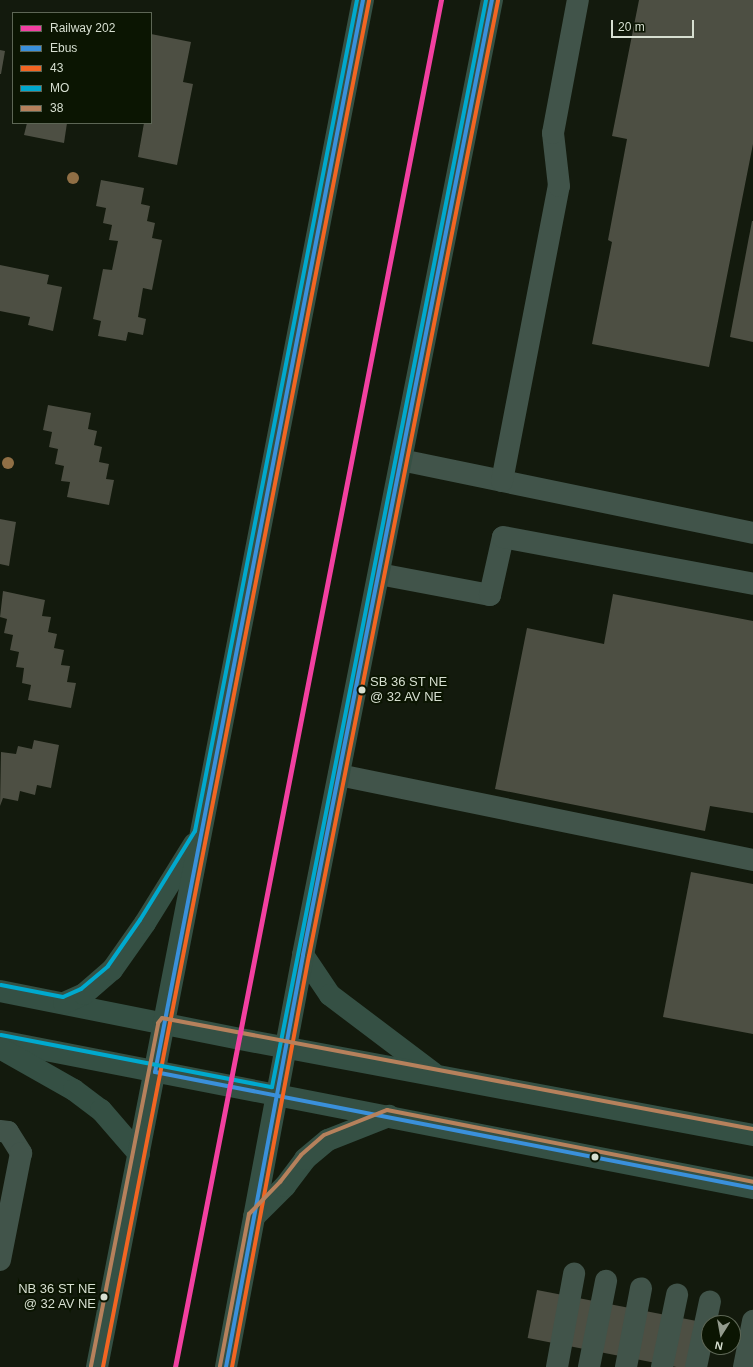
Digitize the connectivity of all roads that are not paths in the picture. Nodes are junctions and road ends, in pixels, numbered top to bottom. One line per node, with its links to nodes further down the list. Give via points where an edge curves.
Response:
1 (363, 0): 10 (main road)
2 (492, 0): 4 (main road)
3 (578, 0): 5 (street, via 553,133 559,186)
4 (401, 460): 5 (street); 7 (main road)
5 (502, 481): 6 (street)
6 (753, 533)
7 (379, 574): 8 (street, via 490,595 503,537); 9 (main road)
8 (753, 584)
9 (339, 775): 11 (street); 12 (main road)
10 (201, 833): 14 (main road, via 145,923 112,970 84,994); 15 (main road)
11 (753, 860)
12 (303, 955): 18 (main road); 20 (main road, via 330,995)
13 (0, 991): 14 (main road)
14 (64, 1003): 15 (main road)
15 (164, 1024): 18 (main road); 19 (main road)
16 (0, 1041): 19 (main road)
17 (0, 1048): 25 (main road, via 74,1090 101,1110)
18 (286, 1048): 20 (main road); 21 (main road)
19 (155, 1072): 21 (main road); 25 (main road)
20 (437, 1076): 24 (main road)
21 (277, 1094): 22 (main road); 27 (main road)
22 (389, 1116): 26 (main road); 27 (main road, via 328,1140 305,1159 285,1186)
23 (0, 1131): 28 (street, via 8,1132 21,1153)
24 (753, 1135)
25 (139, 1154): 35 (main road)
26 (753, 1188)
27 (254, 1218): 36 (main road)
28 (0, 1260)
29 (574, 1274): 37 (street)
30 (606, 1281): 38 (street)
31 (641, 1288): 39 (street)
32 (677, 1295): 40 (street)
33 (710, 1301): 41 (street)
34 (753, 1321): 42 (street)
35 (98, 1367)
36 (226, 1367)
37 (557, 1367)
38 (589, 1367)
39 (626, 1367)
40 (662, 1367)
41 (696, 1367)
42 (744, 1367)

